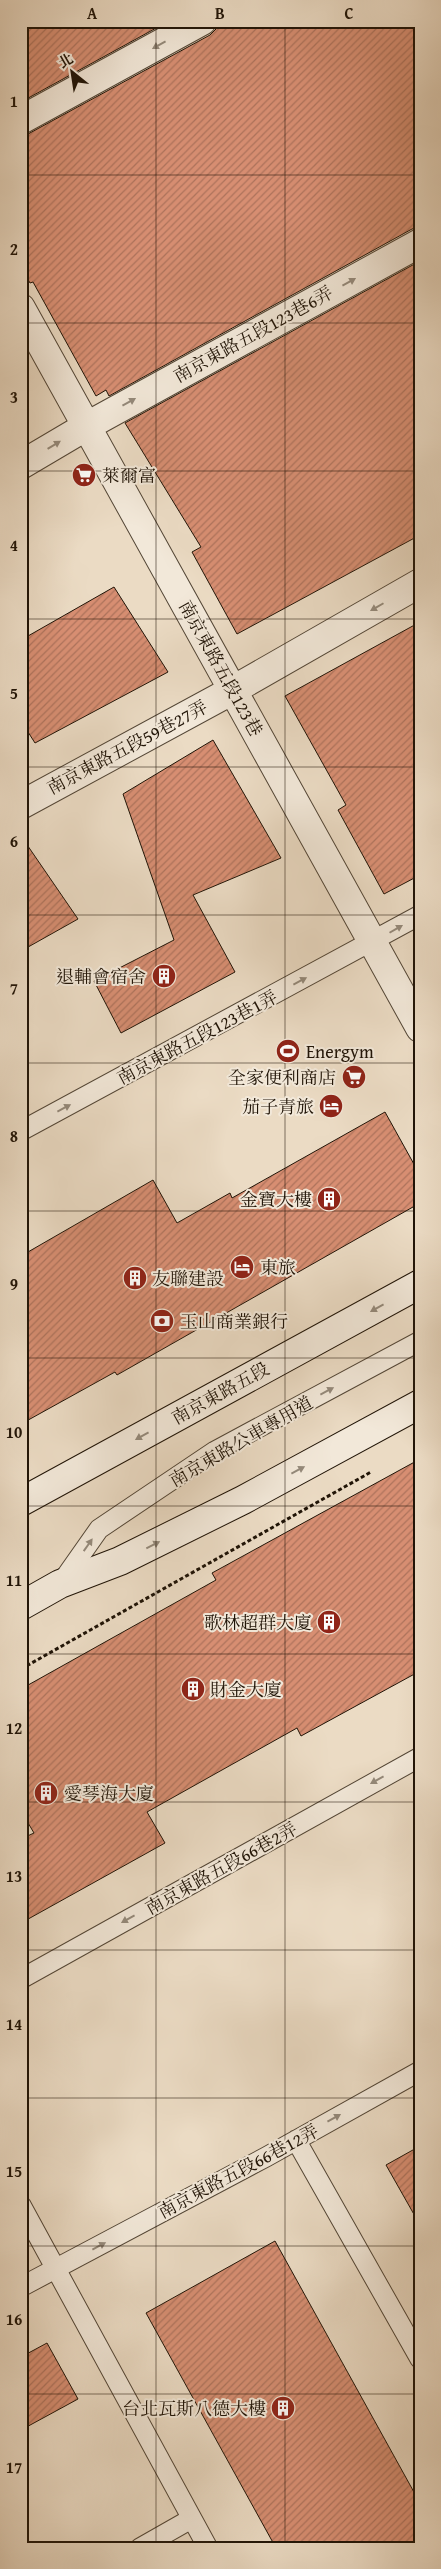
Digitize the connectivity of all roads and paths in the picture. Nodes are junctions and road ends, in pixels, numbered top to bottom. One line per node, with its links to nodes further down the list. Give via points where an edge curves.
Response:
1 (202, 21): 2 (street, one-way to 2)
2 (21, 120)
3 (420, 243): 5 (street, 南京東路五段123巷6弄, one-way to 3)
4 (21, 308): 5 (street, 南京東路五段123巷)
5 (87, 426): 6 (street, 南京東路五段123巷6弄, one-way to 5); 8 (street, 南京東路五段123巷)
6 (21, 464)
7 (420, 583): 8 (street, 南京東路五段59巷27弄, one-way to 8)
8 (233, 690): 9 (street, 南京東路五段59巷27弄); 11 (street, 南京東路五段123巷)
9 (21, 805)
10 (420, 915): 11 (lane, 南京東路五段123巷1弄, one-way to 10)
11 (372, 942): 12 (street, 南京東路五段123巷); 13 (lane, 南京東路五段123巷1弄, one-way to 11)
12 (420, 1028)
13 (21, 1131)
14 (420, 1284): 18 (street, 南京東路五段, one-way to 18)
15 (420, 1341): 19 (lane, 南京東路公車專用道, one-way to 15, via 100,1529 215,1451)
16 (420, 1404): 19 (street, one-way to 16, via 120,1561)
17 (376, 1469): 21 (path)
18 (21, 1502)
19 (60, 1584): 20 (street)
20 (21, 1606)
21 (21, 1668)
22 (420, 1757): 23 (lane, 南京東路五段66巷2弄, one-way to 23)
23 (21, 1979)
24 (420, 2071): 25 (lane, 南京東路五段66巷12弄, one-way to 24)
25 (296, 2140): 27 (lane, 南京東路五段66巷12弄, one-way to 25); 29 (lane)
26 (21, 2205): 27 (lane)
27 (56, 2268): 28 (lane, 南京東路五段66巷12弄); 30 (lane)
28 (21, 2287)
29 (420, 2359)
30 (191, 2519): 31 (lane); 32 (lane)
31 (140, 2548)
32 (208, 2548)

